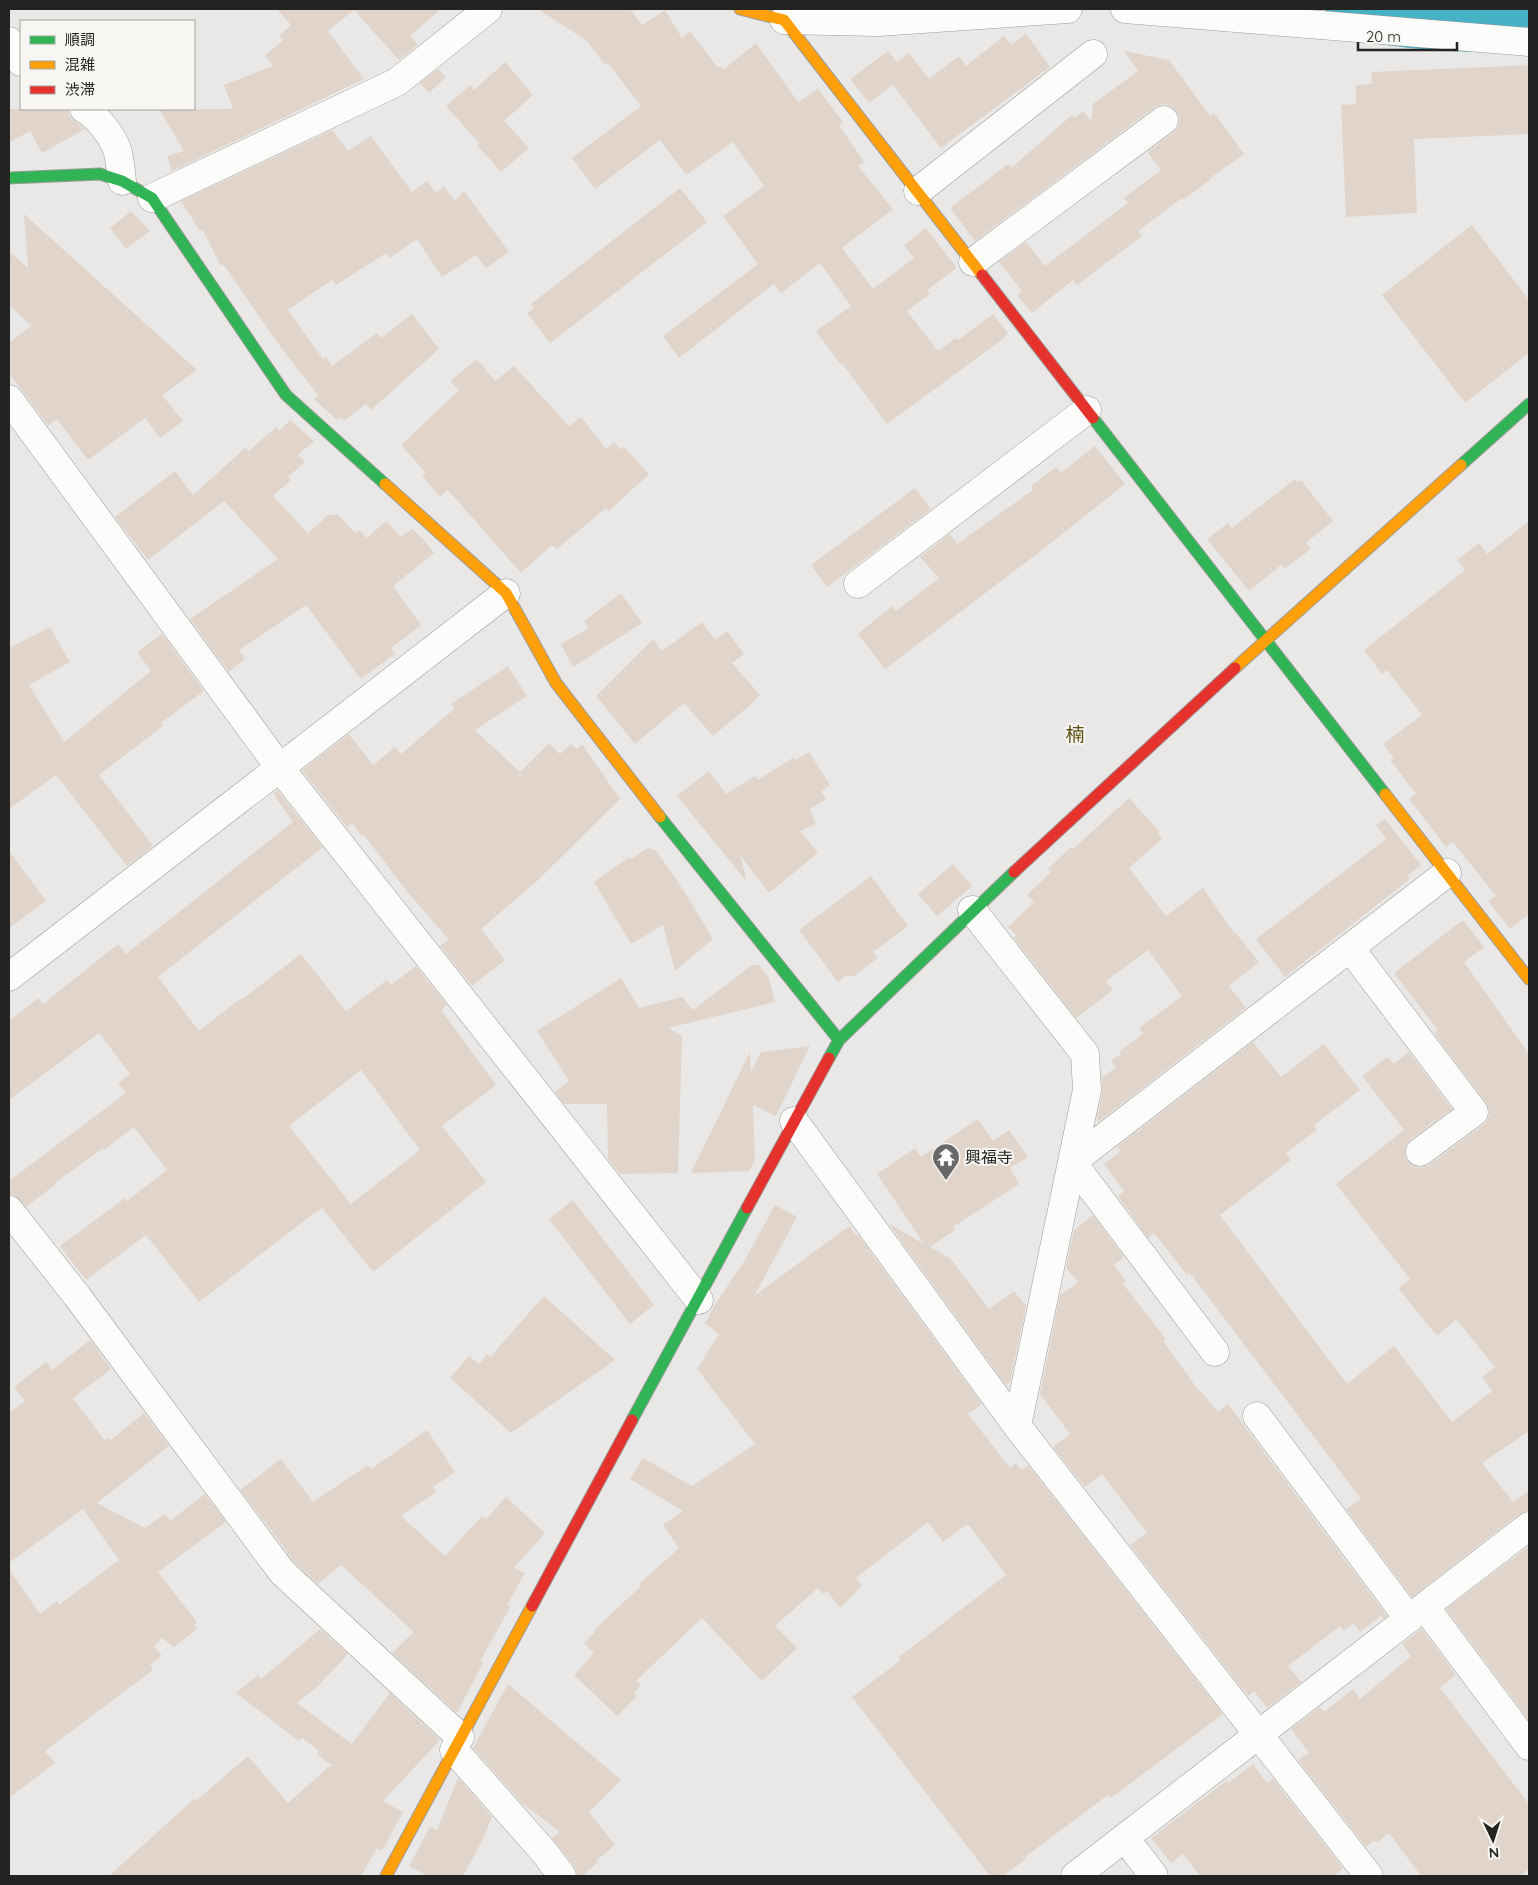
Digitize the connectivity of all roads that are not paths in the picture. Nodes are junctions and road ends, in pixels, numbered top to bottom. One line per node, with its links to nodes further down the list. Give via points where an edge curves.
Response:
1 (488, 9): 15 (street, via 397,82)
2 (740, 9): 5 (street)
3 (1068, 9): 5 (street, via 878,22)
4 (1125, 9): 7 (street)
5 (784, 20): 14 (street)
6 (9, 41): 9 (street)
7 (1529, 42)
8 (1094, 54): 14 (street)
9 (20, 60)
10 (86, 110): 13 (street, via 104,127 118,150)
11 (1164, 120): 16 (street)
12 (9, 178): 13 (street, via 100,174)
13 (122, 181): 15 (street)
14 (918, 191): 16 (street)
15 (152, 198): 21 (street, via 286,395)
16 (973, 262): 19 (street)
17 (9, 399): 23 (street)
18 (1529, 404): 22 (street)
19 (1088, 410): 20 (street); 22 (street)
20 (858, 584)
21 (506, 593): 23 (street); 29 (street, via 556,683)
22 (1266, 639): 24 (street); 25 (street)
23 (280, 768): 27 (street); 34 (street)
24 (1447, 873): 26 (street); 28 (street)
25 (972, 910): 29 (street); 32 (street, via 1085,1054 1087,1090)
26 (1350, 948): 31 (street, via 1474,1112); 32 (street)
27 (9, 977)
28 (1529, 979)
29 (839, 1040): 30 (street)
30 (794, 1121): 34 (street); 37 (street)
31 (1420, 1152)
32 (1072, 1162): 35 (street); 37 (street)
33 (9, 1210): 41 (street, via 77,1296 282,1572)
34 (699, 1300): 41 (street)
35 (1215, 1352)
36 (1257, 1416): 39 (street)
37 (1017, 1426): 40 (street)
38 (1529, 1526): 39 (street)
39 (1417, 1613): 40 (street); 42 (street)
40 (1259, 1735): 43 (street); 48 (street)
41 (457, 1744): 44 (street); 45 (street)
42 (1529, 1746)
43 (1125, 1838): 46 (street); 47 (street)
44 (386, 1876)
45 (562, 1876)
46 (1075, 1876)
47 (1154, 1876)
48 (1368, 1876)

